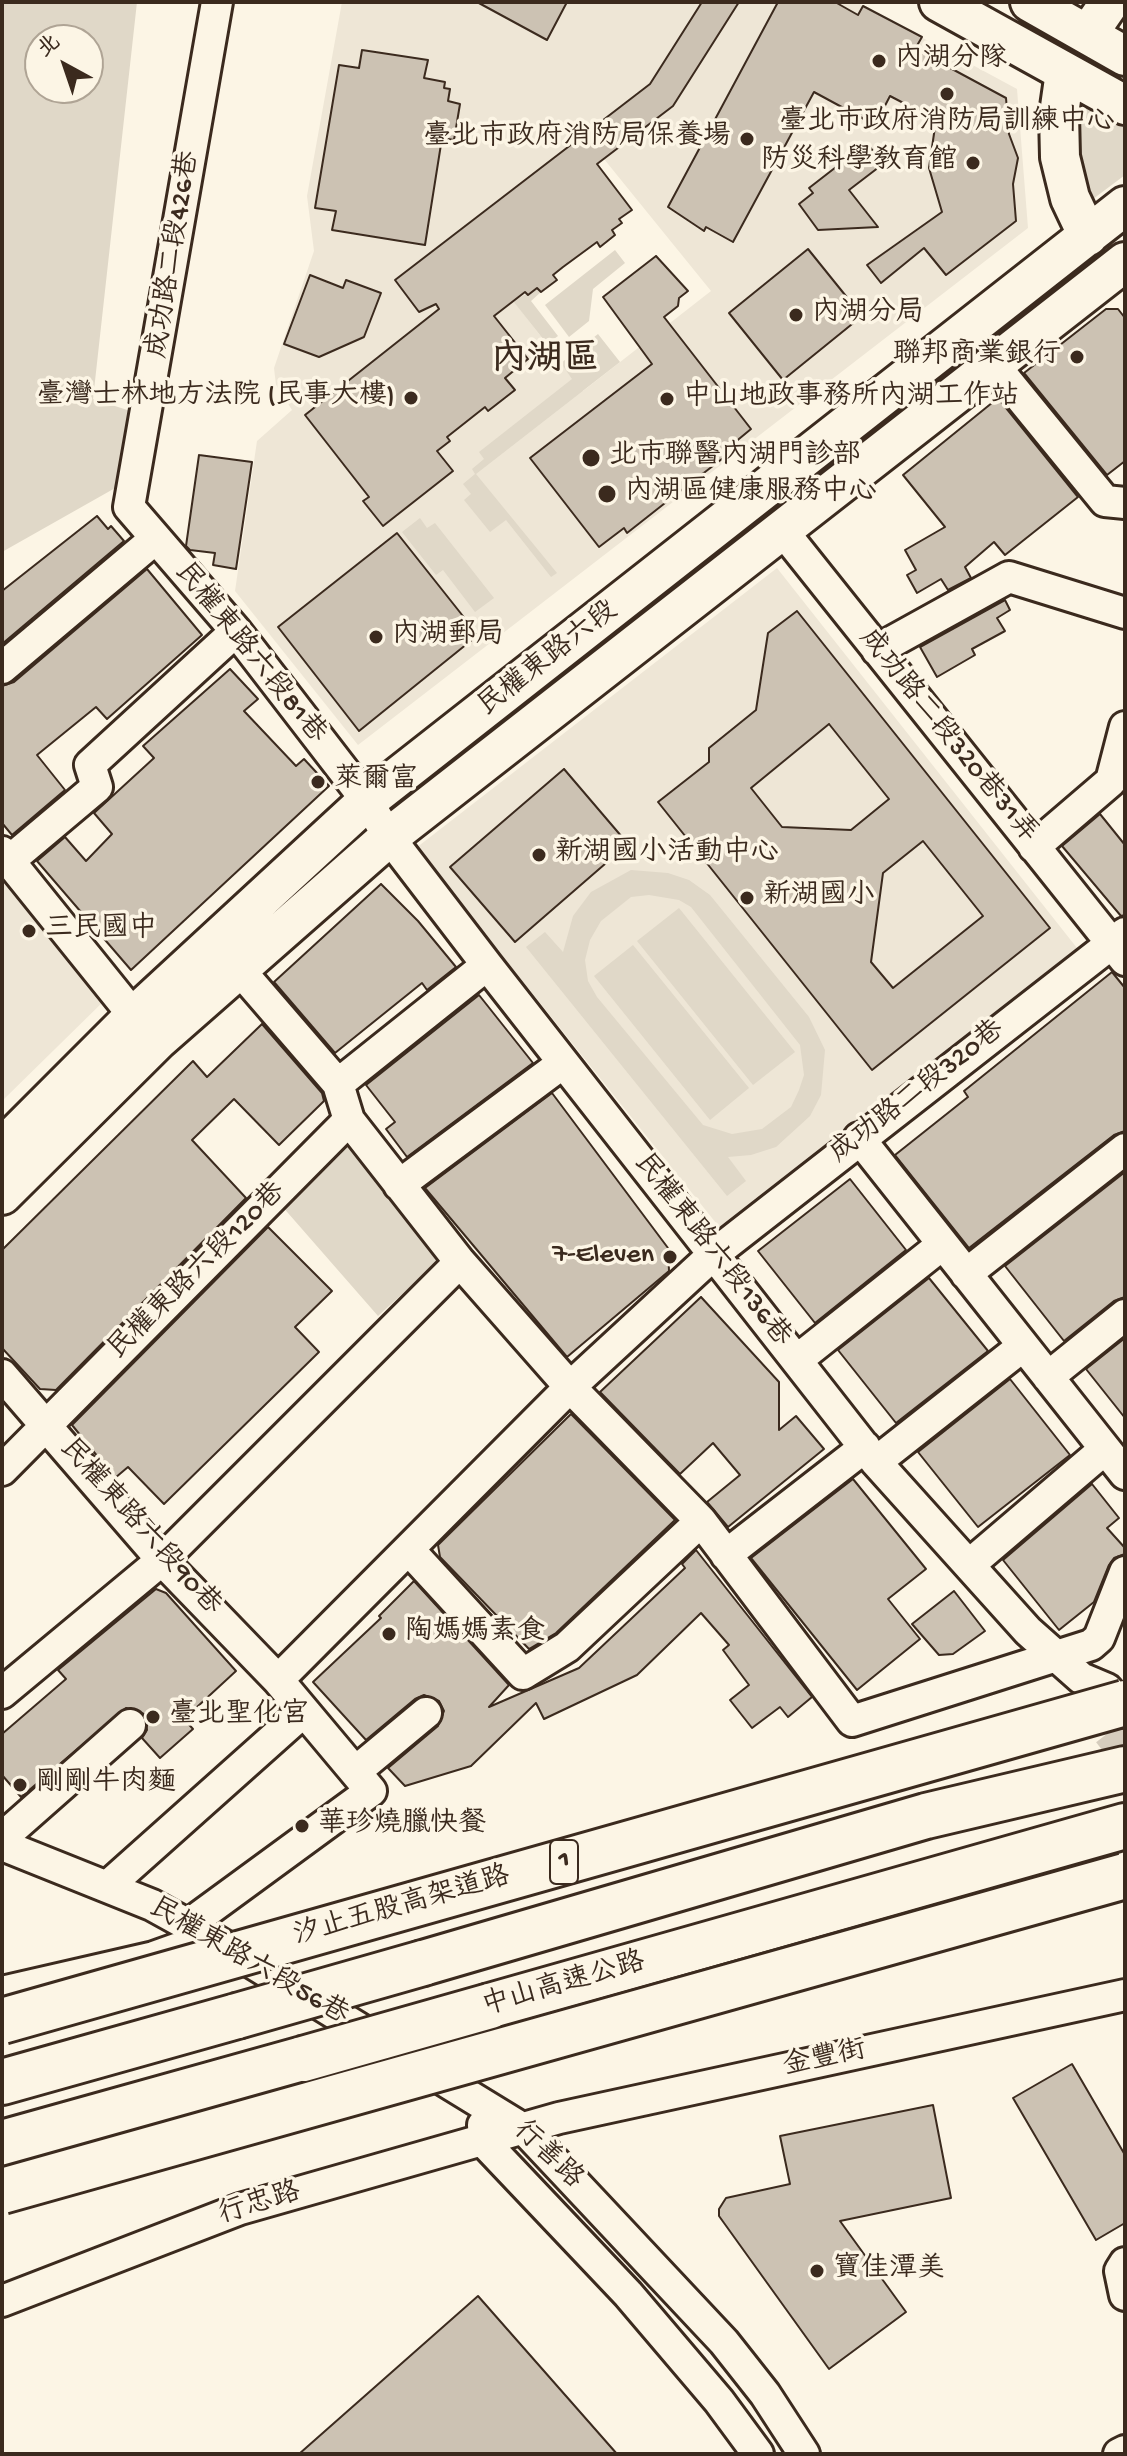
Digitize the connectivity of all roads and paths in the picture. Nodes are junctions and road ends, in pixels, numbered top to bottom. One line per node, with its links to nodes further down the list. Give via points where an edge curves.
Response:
1 (217, 2): 14 (street, 成功路二段426巷)
2 (939, 2): 7 (main road)
3 (1030, 2): 5 (main road)
4 (1110, 2): 5 (main road)
5 (1088, 34): 6 (main road)
6 (1125, 56)
7 (1065, 72): 8 (main road); 10 (main road, via 1060,157 1070,198)
8 (1125, 105)
9 (1125, 206): 10 (main road, 民權東路六段)
10 (1088, 236): 22 (main road, 民權東路六段)
11 (1122, 269): 12 (main road, 民權東路六段)
12 (994, 365): 13 (street, via 1105,501); 15 (main road, 民權東路六段)
13 (1125, 503)
14 (129, 507): 16 (street, 民權東路六段81巷)
15 (782, 530): 19 (street, 成功路二段320巷31弄); 23 (main road, 民權東路六段)
16 (155, 539): 18 (street, 民權東路六段81巷); 20 (street)
17 (1125, 613): 19 (street, via 1009,577)
18 (236, 631): 22 (street, 民權東路六段81巷); 25 (street, via 90,765 97,787)
19 (877, 650): 24 (street, 成功路二段320巷31弄)
20 (2, 668)
21 (1125, 727): 24 (street, via 1111,781)
22 (367, 801): 23 (street, 民權東路六段136巷); 29 (main road, 民權東路六段)
23 (389, 837): 27 (street, 民權東路六段136巷); 28 (main road, 民權東路六段)
24 (1034, 847): 26 (street, 成功路二段320巷31弄)
25 (5, 857): 29 (street)
26 (1121, 946): 33 (street, 成功路二段320巷)
27 (487, 965): 30 (street, 民權東路六段136巷); 31 (street)
28 (237, 967): 31 (street); 37 (main road, 民權東路六段)
29 (134, 1016): 34 (main road, 民權東路六段)
30 (563, 1063): 36 (street); 39 (street, 民權東路六段136巷)
31 (338, 1084): 32 (street)
32 (349, 1120): 36 (street); 48 (street, 民權東路六段120巷)
33 (859, 1138): 38 (street); 39 (street, 成功路二段320巷)
34 (2, 1148)
35 (1125, 1149): 41 (street)
36 (399, 1185): 40 (street)
37 (2, 1195)
38 (943, 1244): 41 (street); 44 (street)
39 (714, 1254): 44 (street, 民權東路六段136巷); 47 (street, 成功路二段320巷)
40 (460, 1262): 47 (street); 56 (street)
41 (966, 1274): 43 (street)
42 (1125, 1315): 46 (street)
43 (1023, 1346): 46 (street); 50 (street)
44 (797, 1360): 50 (street, 民權東路六段136巷)
45 (2, 1375): 48 (street, 民權東路六段90巷)
46 (1048, 1377): 49 (street)
47 (570, 1387): 53 (street); 54 (street, 成功路二段320巷)
48 (47, 1425): 51 (street, 民權東路六段120巷); 56 (street, 民權東路六段90巷)
49 (1105, 1449): 52 (street); 57 (street)
50 (871, 1454): 55 (street); 57 (street, 民權東路六段136巷)
51 (2, 1470)
52 (1125, 1474)
53 (701, 1521): 54 (street, via 567,1647 523,1674); 55 (street)
54 (410, 1551): 60 (street, 成功路二段320巷)
55 (726, 1555): 59 (street, via 852,1721)
56 (162, 1560): 60 (street, 民權東路六段90巷); 61 (street)
57 (969, 1565): 59 (street, 民權東路六段136巷)
58 (1125, 1572): 59 (street, via 1099,1638)
59 (1057, 1657): 65 (street, 民權東路六段136巷, via 1081,1678 1084,1702)
60 (278, 1680): 62 (street, 民權東路六段90巷)
61 (2, 1693)
62 (303, 1712): 66 (street, 民權東路六段90巷); 73 (street)
63 (426, 1713): 66 (street)
64 (130, 1725): 68 (street)
65 (1122, 1731): 77 (highway, 汐止五股高架道路 / 1, bridge); 78 (highway, 1, bridge, via 926,1816)
66 (363, 1781): 74 (street)
67 (1125, 1826): 71 (highway, 中山高速公路)
68 (2, 1838)
69 (2, 1845): 73 (street, 民權東路六段56巷)
70 (1125, 1858): 71 (highway)
71 (982, 1868): 82 (highway, 中山高速公路, bridge)
72 (1125, 1876): 83 (highway, bridge)
73 (108, 1886): 74 (street, 民權東路六段56巷)
74 (199, 1931): 75 (street, via 154,1957); 79 (street, 民權東路六段56巷)
75 (2, 1992)
76 (1125, 1995): 80 (street, 金豐街)
77 (2, 2021)
78 (2, 2082)
79 (483, 2103): 80 (street, 行善路); 81 (street, 行善路)
80 (525, 2130): 81 (street, 行忠路); 89 (street, 行善路, via 724,2342)
81 (484, 2142): 86 (street, 行忠路, via 240,2209); 88 (street, 行善路, via 628,2294)
82 (2, 2143)
83 (2, 2191)
84 (1125, 2263): 85 (street, via 1120,2271)
85 (1125, 2295)
86 (2, 2301)
87 (1125, 2451): 90 (street)
88 (758, 2454)
89 (804, 2454)
90 (1119, 2454)

